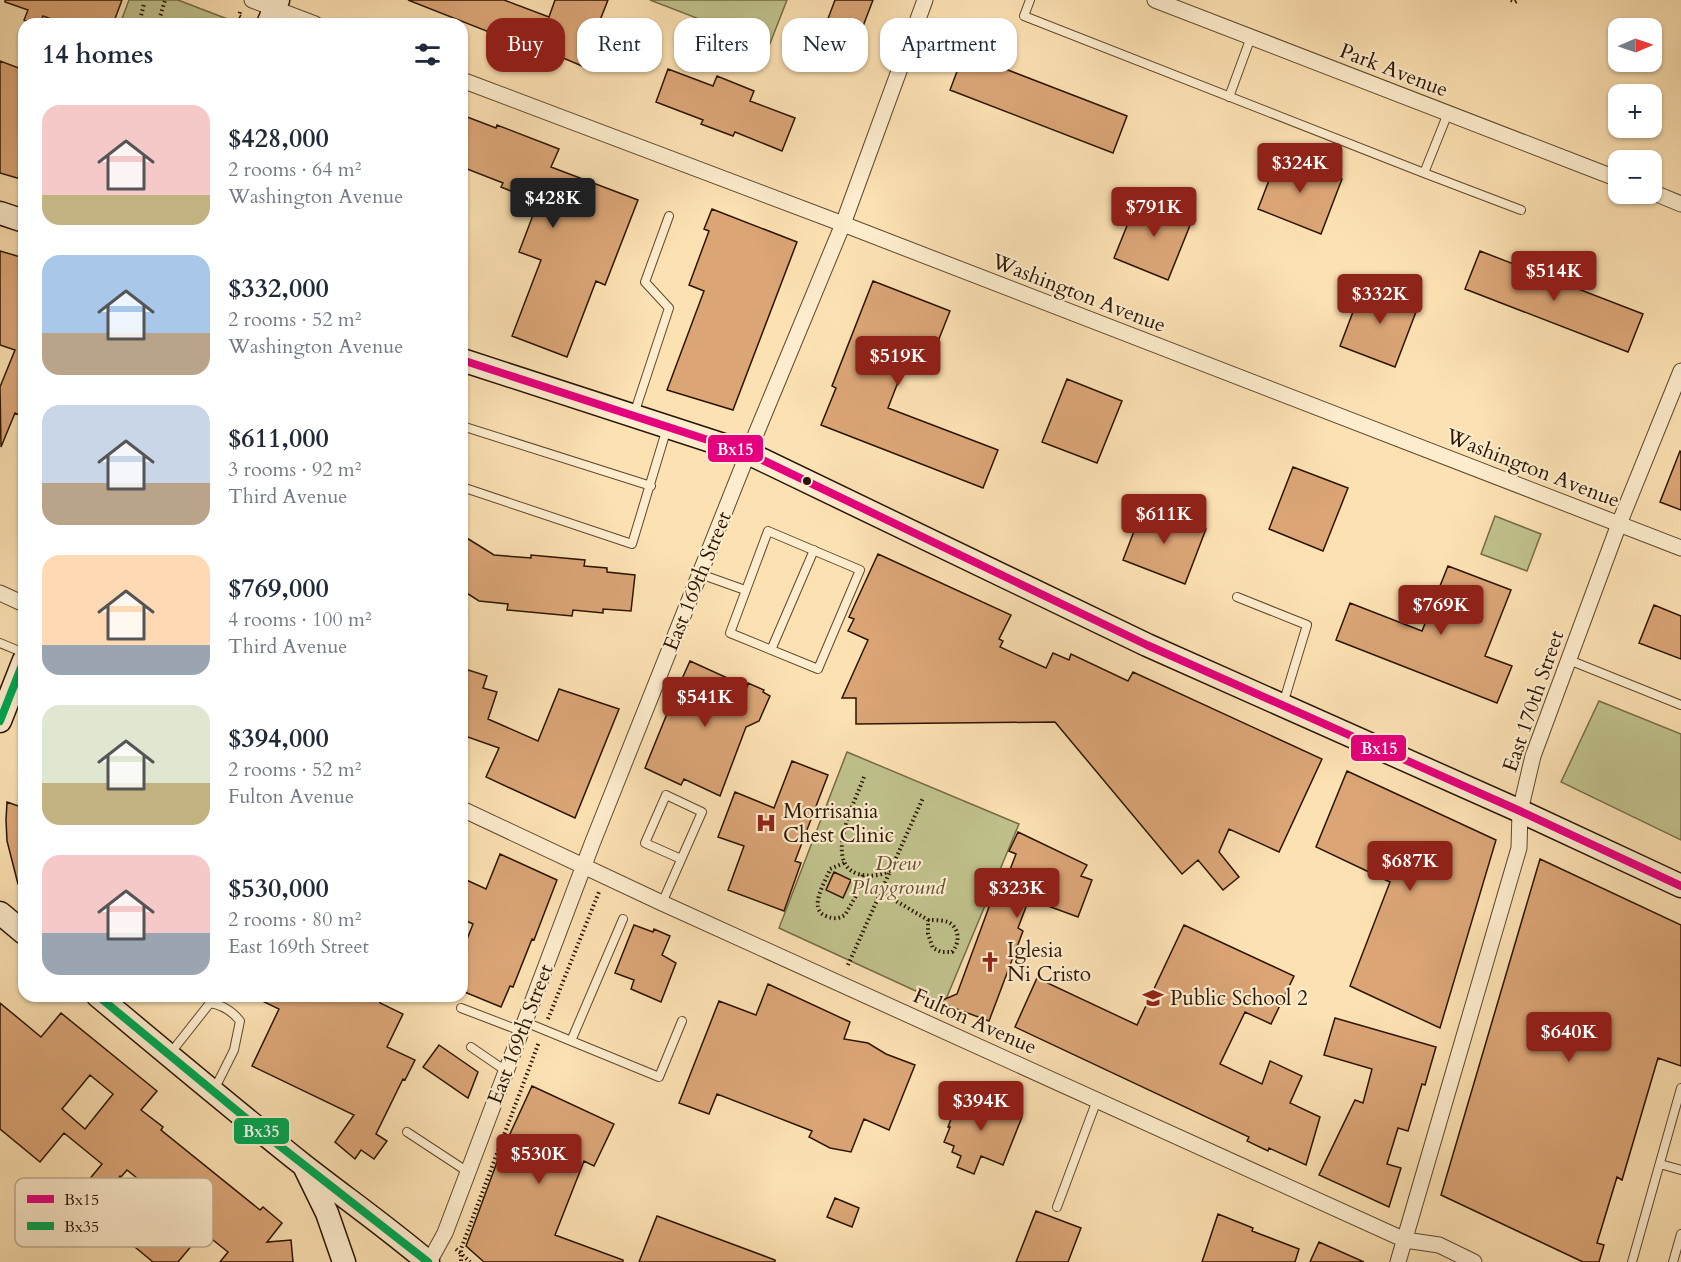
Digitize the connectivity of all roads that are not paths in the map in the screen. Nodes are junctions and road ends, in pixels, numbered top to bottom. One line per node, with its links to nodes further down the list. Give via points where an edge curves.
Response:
1 (252, 0): 5 (street)
2 (925, 0): 19 (street, East 169th Street)
3 (1030, 0): 9 (lane, via 1024,16)
4 (1155, 0): 7 (street, Park Avenue)
5 (274, 11): 6 (street)
6 (296, 18)
7 (1251, 37): 9 (lane); 10 (street, Park Avenue)
8 (468, 82): 19 (street, Washington Avenue)
9 (1229, 97): 11 (lane)
10 (1448, 113): 11 (lane); 12 (street, Park Avenue)
11 (1424, 173): 15 (lane)
12 (1608, 175)
13 (1662, 196): 14 (street)
14 (1681, 204)
15 (1521, 210)
16 (0, 213): 18 (main road)
17 (669, 216): 22 (lane, via 645,282 669,308)
18 (18, 219)
19 (843, 224): 25 (street, East 169th Street); 28 (street, Washington Avenue)
20 (468, 362): 22 (main road)
21 (1681, 371): 28 (street, East 170th Street)
22 (633, 416): 23 (main road)
23 (667, 426): 25 (main road); 26 (lane)
24 (468, 428): 26 (lane)
25 (748, 453): 31 (street, East 169th Street); 41 (main road, via 1147,645)
26 (651, 486): 27 (lane, via 632,544)
27 (468, 489)
28 (1619, 524): 29 (street, Washington Avenue); 39 (street, East 170th Street)
29 (1681, 548)
30 (814, 550): 32 (lane, via 768,531); 38 (lane); 38 (lane, via 860,570 818,669)
31 (700, 574): 32 (lane); 47 (street, East 169th Street)
32 (745, 590): 38 (lane, via 730,633)
33 (0, 593): 35 (street)
34 (1237, 597): 41 (lane, via 1307,625)
35 (18, 601)
36 (0, 643): 37 (lane)
37 (18, 650)
38 (771, 650)
39 (1569, 660): 42 (lane); 44 (street, East 170th Street, via 1533,756)
40 (18, 675): 43 (main road)
41 (1282, 705): 44 (main road)
42 (1681, 705)
43 (0, 721)
44 (1520, 811): 48 (main road); 71 (street, East 170th Street, via 1519,848)
45 (468, 812): 47 (street, Fulton Avenue)
46 (681, 859): 46 (lane, via 702,812 666,795 645,843); 49 (lane)
47 (584, 866): 49 (street, Fulton Avenue); 56 (street, East 169th Street)
48 (1681, 886)
49 (662, 903): 63 (street, Fulton Avenue)
50 (0, 913): 52 (main road)
51 (623, 919): 57 (lane)
52 (18, 928)
53 (105, 1002): 59 (main road)
54 (461, 1008): 56 (lane)
55 (682, 1021): 57 (lane, via 659,1077)
56 (523, 1026): 57 (lane, via 544,1029); 60 (street, East 169th Street)
57 (571, 1041)
58 (471, 1047): 60 (lane)
59 (169, 1056): 62 (main road); 62 (lane, via 210,1003 236,1015 240,1028 234,1050)
60 (506, 1071): 68 (street, East 169th Street)
61 (1681, 1088): 66 (lane)
62 (213, 1091): 65 (main road)
63 (1097, 1100): 69 (lane); 71 (street, Fulton Avenue)
64 (407, 1132): 68 (lane)
65 (303, 1164): 72 (main road, via 327,1212); 73 (main road)
66 (1660, 1164): 67 (lane); 76 (lane)
67 (1681, 1170)
68 (468, 1172): 73 (street, East 169th Street, via 445,1233)
69 (1057, 1207)
70 (1681, 1234): 77 (lane)
71 (1405, 1240): 74 (street, East 170th Street); 75 (street, Fulton Avenue, via 1439,1245)
72 (344, 1262)
73 (428, 1262)
74 (1398, 1262)
75 (1474, 1262)
76 (1632, 1262)
77 (1673, 1262)

